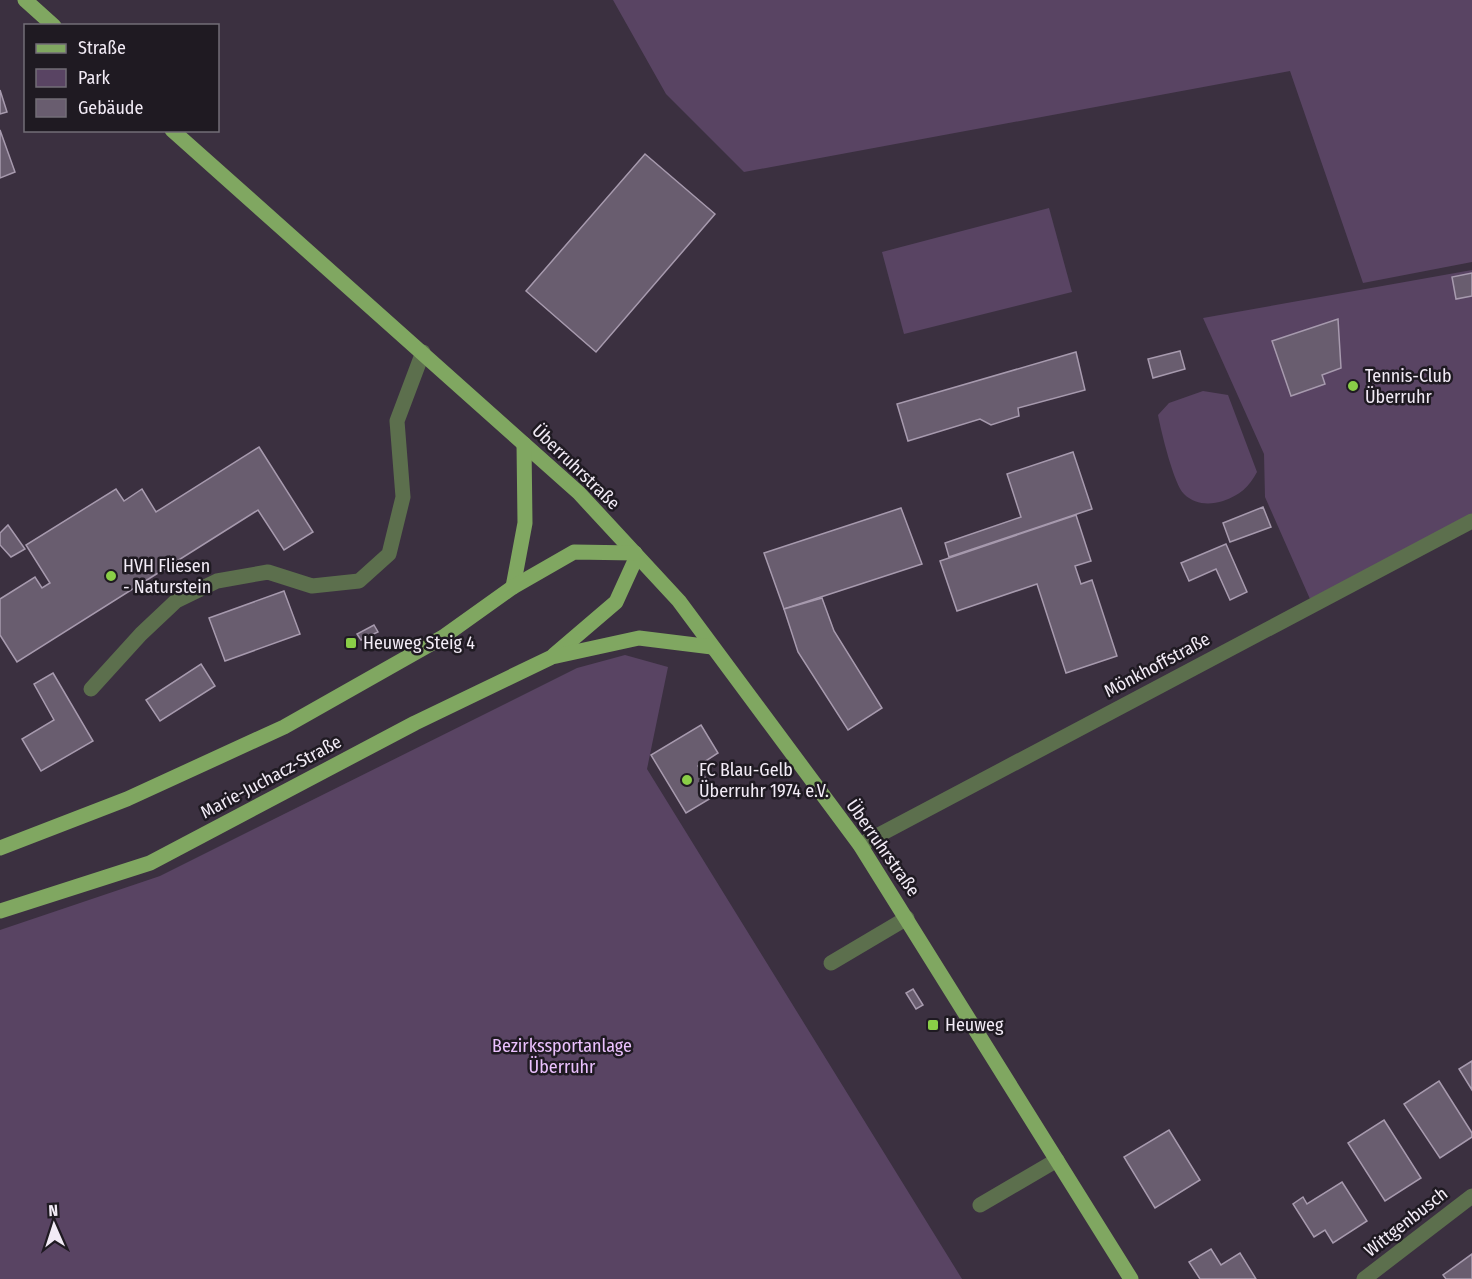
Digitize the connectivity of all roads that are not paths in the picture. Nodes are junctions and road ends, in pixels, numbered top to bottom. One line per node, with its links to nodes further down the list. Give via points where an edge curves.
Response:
1 (25, 0): 2 (main road)
2 (52, 24)
3 (174, 132): 4 (main road, Überruhrstraße)
4 (423, 352): 5 (main road, Überruhrstraße); 11 (street, via 397,421 402,497 389,554 359,581 312,586 268,572 217,581 176,601)
5 (524, 444): 7 (main road, Überruhrstraße, via 579,493); 8 (main road, via 525,523)
6 (1472, 521): 12 (street, Mönkhoffstraße)
7 (636, 554): 8 (main road, via 574,552); 9 (main road, Überruhrstraße, via 679,601); 10 (main road, Marie-Juchacz-Straße, via 616,602)
8 (513, 587): 13 (main road, via 443,637 284,727 128,799)
9 (712, 647): 10 (main road, Marie-Juchacz-Straße, via 639,638); 12 (main road, Überruhrstraße)
10 (552, 657): 14 (main road, Marie-Juchacz-Straße, via 415,723 150,862)
11 (91, 689)
12 (860, 845): 15 (main road, Überruhrstraße)
13 (0, 848)
14 (0, 911)
15 (907, 918): 16 (street); 17 (main road, Überruhrstraße)
16 (831, 963)
17 (1057, 1160): 19 (street); 20 (main road, Überruhrstraße)
18 (1472, 1196): 21 (street, Wittgenbusch)
19 (980, 1205)
20 (1131, 1279)
21 (1364, 1279)

